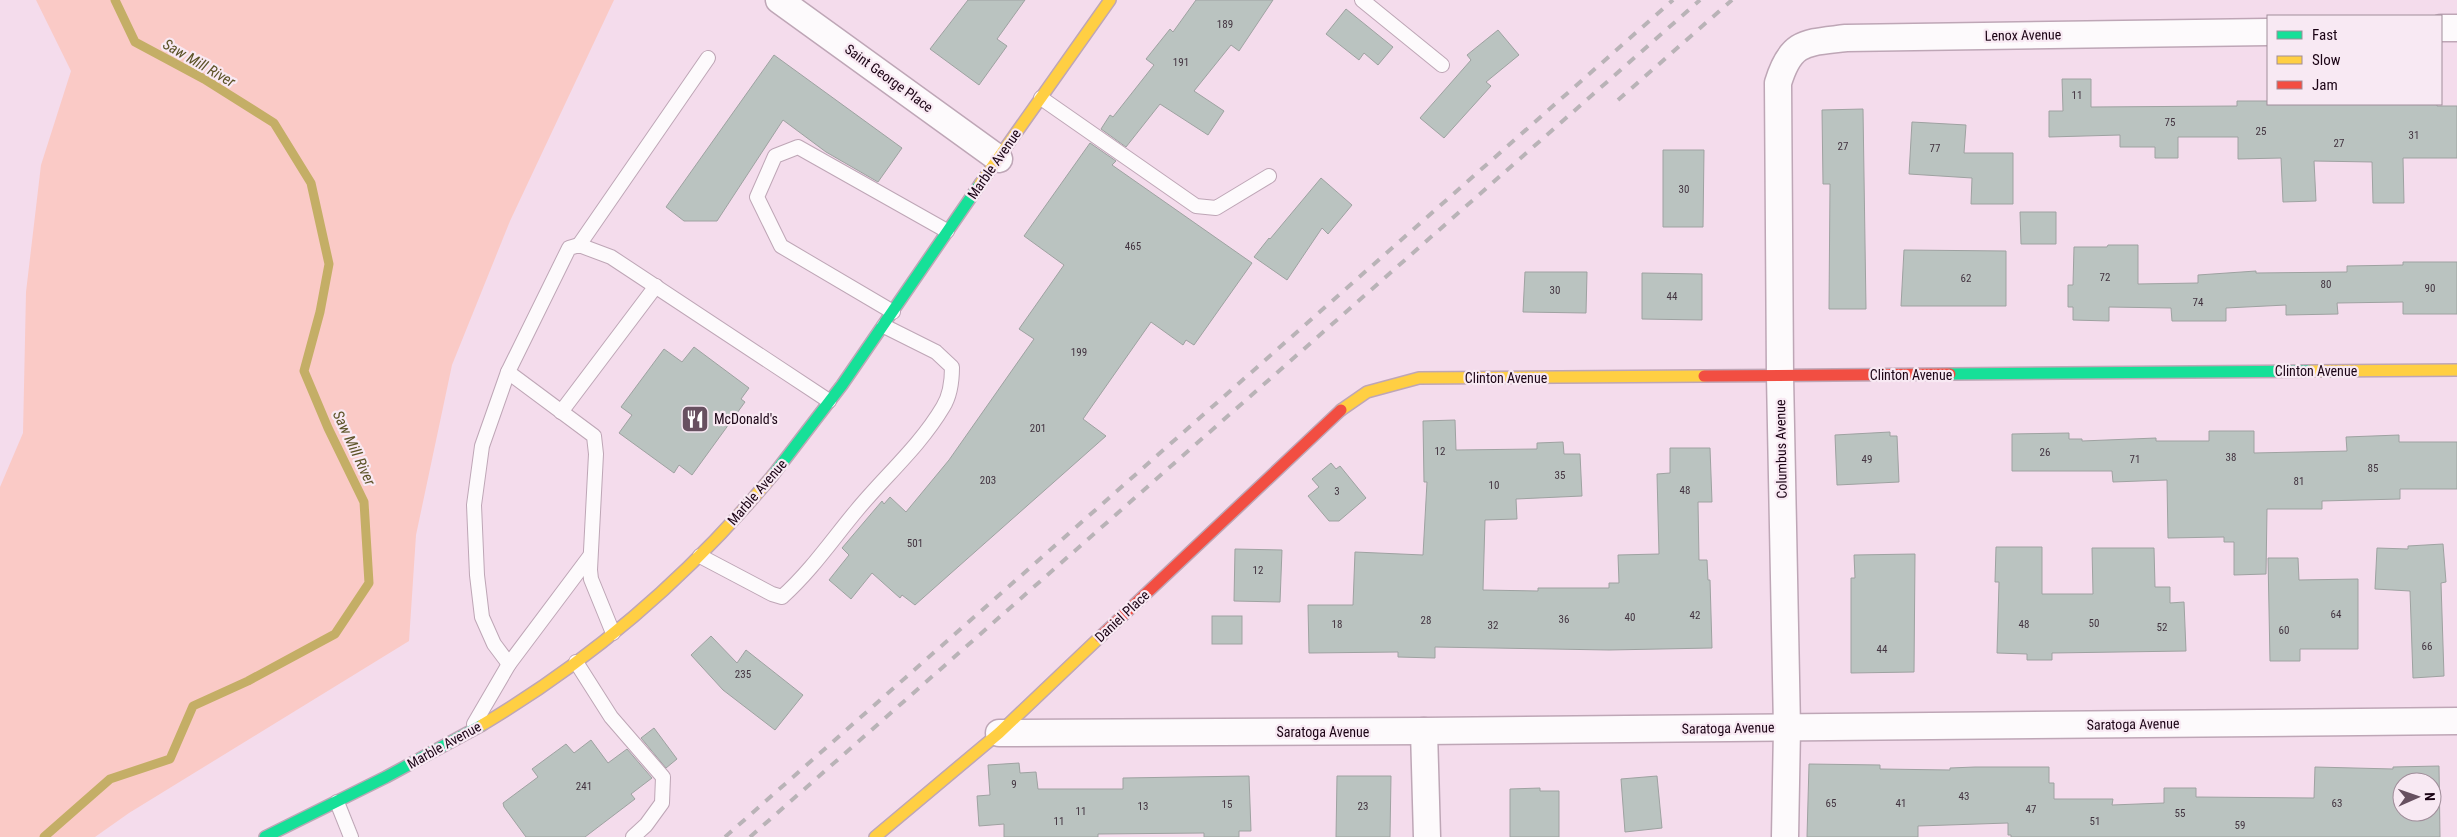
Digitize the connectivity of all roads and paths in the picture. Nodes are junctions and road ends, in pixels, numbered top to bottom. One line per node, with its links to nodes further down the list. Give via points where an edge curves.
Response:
1 (779, 0): 11 (street, Saint George Place)
2 (1110, 0): 10 (street, Marble Avenue)
3 (1362, 0): 9 (lane)
4 (2442, 28): 5 (street)
5 (2457, 28)
6 (2267, 32): 8 (street, Lenox Avenue, via 1846,38 1805,43)
7 (708, 58): 14 (lane)
8 (1784, 62): 20 (street, Columbus Avenue, via 1778,83)
9 (1442, 65)
10 (1041, 98): 11 (street, Marble Avenue); 12 (lane, via 1196,206 1216,208)
11 (998, 158): 13 (street, Marble Avenue)
12 (1268, 176)
13 (947, 231): 16 (street, Marble Avenue); 16 (lane, via 798,147 775,156 757,197 782,246)
14 (579, 245): 15 (lane, via 611,257); 19 (lane, via 569,248)
15 (656, 286): 22 (lane); 23 (lane)
16 (893, 312): 17 (street, Marble Avenue)
17 (884, 326): 22 (street, Marble Avenue); 25 (lane, via 936,352 952,366 945,406 924,434 857,509 805,576 782,597)
18 (2457, 370): 20 (street, Clinton Avenue)
19 (508, 372): 23 (lane); 28 (lane, via 482,446 474,506 482,617 494,644)
20 (1780, 376): 21 (street, Clinton Avenue, via 1419,378); 30 (street, Columbus Avenue)
21 (1367, 392): 33 (street, Daniel Place, via 1334,415)
22 (830, 402): 25 (street, Marble Avenue, via 774,474)
23 (561, 412): 24 (lane, via 594,436 596,454)
24 (590, 556): 26 (lane, via 591,579); 28 (lane)
25 (700, 556): 26 (street, Marble Avenue)
26 (613, 633): 27 (street, Marble Avenue)
27 (576, 662): 31 (street, Marble Avenue); 37 (lane, via 611,717 662,777 662,803)
28 (509, 664): 31 (lane)
29 (2457, 721): 30 (street, Saratoga Avenue)
30 (1786, 728): 32 (street, Saratoga Avenue); 40 (street, Columbus Avenue)
31 (470, 731): 34 (street, Marble Avenue)
32 (1424, 732): 33 (street, Saratoga Avenue); 39 (street)
33 (999, 733): 38 (street, Daniel Place)
34 (336, 802): 35 (street, Marble Avenue); 36 (lane)
35 (265, 837)
36 (351, 837)
37 (633, 837)
38 (875, 837)
39 (1427, 837)
40 (1784, 837)

